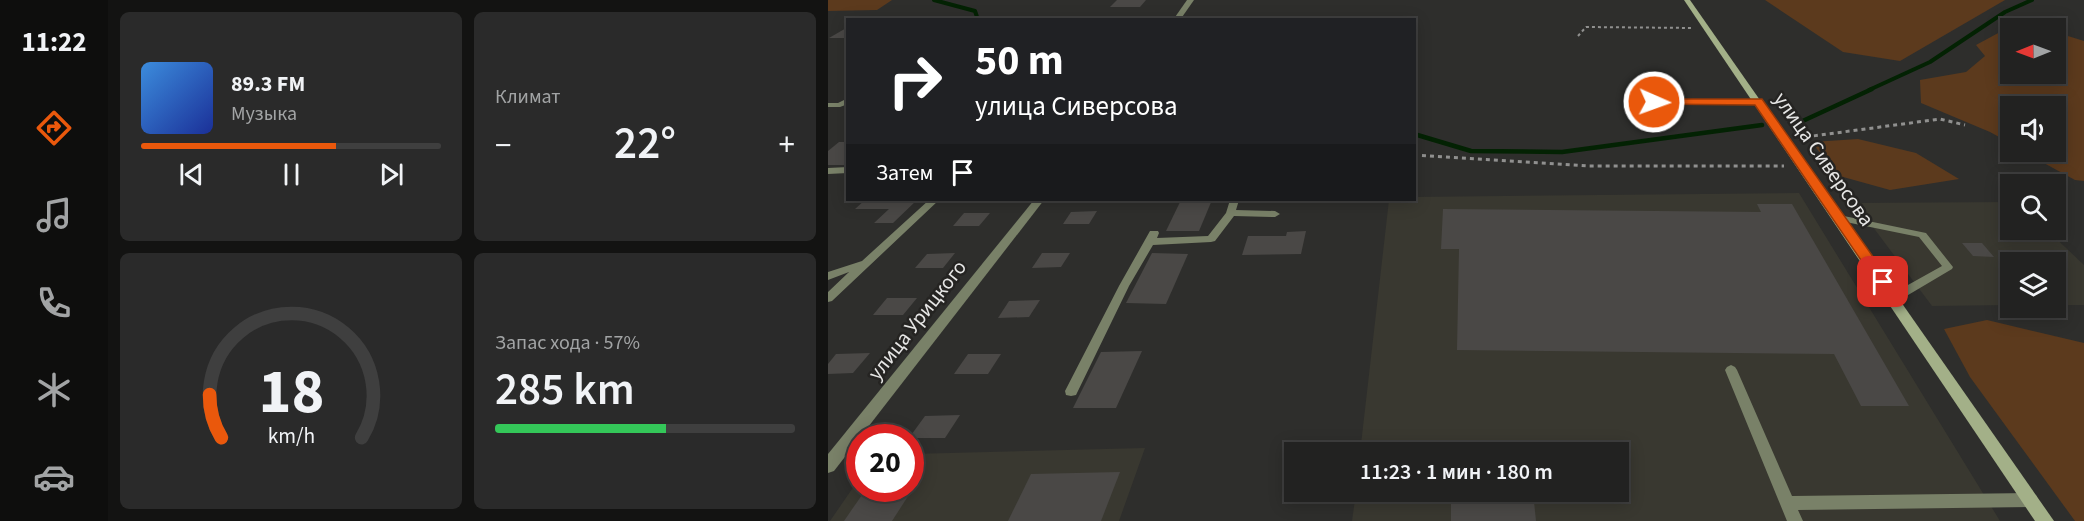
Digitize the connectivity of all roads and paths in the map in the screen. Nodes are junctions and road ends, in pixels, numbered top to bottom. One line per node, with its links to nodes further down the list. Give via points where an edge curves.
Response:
1 (1191, 0): 3 (street)
2 (1687, 0): 4 (street, улица Сиверсова)
3 (1178, 18)
4 (1708, 29): 5 (path, via 1586,27); 8 (street, улица Сиверсова)
5 (1578, 36)
6 (846, 101): 9 (lane)
7 (1654, 102): 8 (lane)
8 (1758, 102): 11 (street, улица Сиверсова)
9 (828, 105)
10 (1965, 125): 11 (path, via 1940,119)
11 (1785, 139): 13 (street, улица Сиверсова)
12 (1416, 155): 13 (path, via 1588,166)
13 (1803, 165): 21 (street, улица Сиверсова)
14 (846, 170): 15 (street)
15 (828, 171)
16 (933, 201): 22 (lane)
17 (1038, 201): 28 (street, улица Урицкого)
18 (1234, 201): 19 (lane)
19 (1232, 213): 20 (lane); 27 (lane, via 1212,239 1152,238)
20 (1275, 214)
21 (1839, 218): 25 (street, улица Сиверсова); 25 (lane, via 1922,234 1948,267)
22 (866, 262): 23 (lane); 24 (lane)
23 (828, 276)
24 (828, 298)
25 (1894, 298): 29 (street, улица Сиверсова)
26 (1731, 370): 30 (lane)
27 (1071, 391)
28 (828, 466)
29 (2031, 500): 30 (lane); 32 (street, улица Сиверсова)
30 (1788, 503): 31 (lane)
31 (1795, 521)
32 (2045, 521)

